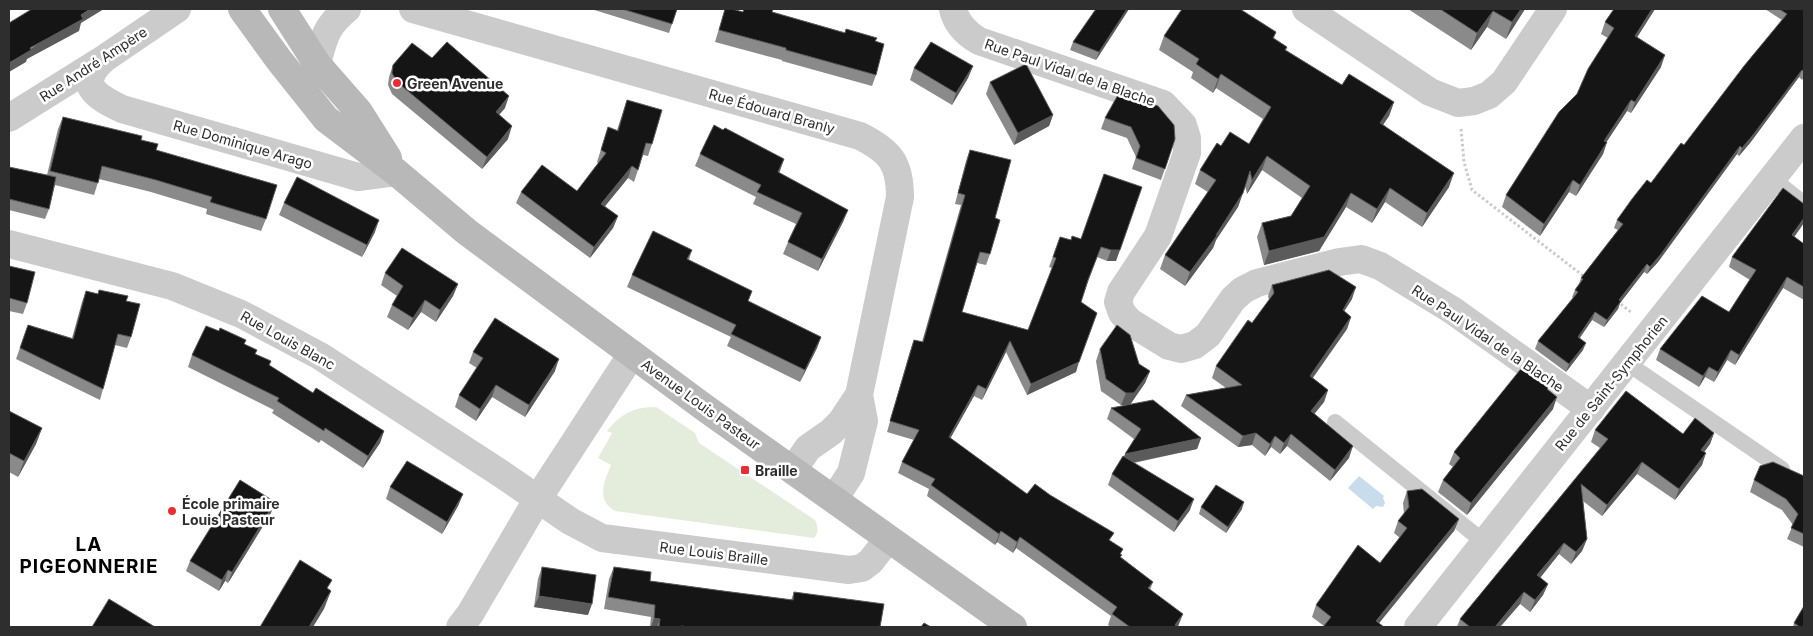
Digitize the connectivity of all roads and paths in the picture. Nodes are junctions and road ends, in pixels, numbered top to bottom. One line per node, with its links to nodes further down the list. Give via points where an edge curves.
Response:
1 (177, 9): 9 (street, Rue André Ampère)
2 (242, 9): 16 (main road, Avenue Louis Pasteur, via 326,119)
3 (282, 9): 10 (main road, Avenue Louis Pasteur)
4 (347, 9): 10 (street, via 325,33)
5 (413, 9): 25 (street, Rue Édouard Branly, via 860,136 876,144 892,159 900,178 900,197)
6 (953, 9): 26 (street, Rue Paul Vidal de la Blache, via 968,35 979,41 1163,104 1183,125 1187,153 1158,236 1118,302 1130,322 1169,346 1181,349 1195,345 1208,335 1233,298 1243,290 1266,281 1361,259 1380,266 1452,310)
7 (1306, 9): 13 (street, via 1430,92)
8 (1553, 9): 13 (street, via 1504,82 1489,95 1474,102)
9 (105, 58): 11 (street, Rue André Ampère); 12 (street, via 90,77)
10 (317, 64): 16 (main road, Avenue Louis Pasteur, via 359,112)
11 (61, 85): 12 (street, Rue Dominique Arago); 14 (street, Rue André Ampère)
12 (95, 94): 16 (street, Rue Dominique Arago, via 122,109 358,177)
13 (1458, 104): 20 (path, via 1464,162 1472,190)
14 (9, 118)
15 (1804, 138): 17 (street, Rue de Saint-Symphorien)
16 (396, 172): 23 (main road, Avenue Louis Pasteur, via 468,232)
17 (1773, 179): 18 (lane); 22 (street, Rue de Saint-Symphorien)
18 (1804, 204)
19 (9, 244): 31 (street, Rue Louis Blanc, via 172,286 241,314 320,356)
20 (1591, 282)
21 (1614, 300): 22 (path)
22 (1654, 330): 24 (street, Rue de Saint-Symphorien)
23 (632, 354): 29 (main road, Avenue Louis Pasteur); 31 (street)
24 (1627, 363): 26 (street, Rue de Saint-Symphorien); 28 (lane)
25 (859, 394): 29 (street, Rue Édouard Branly, via 841,422 808,448); 30 (street, Rue Édouard Branly, via 864,421 851,473)
26 (1591, 409): 33 (street, Rue de Saint-Symphorien)
27 (1335, 422): 33 (lane)
28 (1782, 469)
29 (793, 470): 30 (main road, Avenue Louis Pasteur)
30 (834, 499): 32 (main road, Avenue Louis Pasteur)
31 (537, 500): 32 (street, Rue Louis Braille, via 602,538 849,570 862,568 871,561); 34 (street)
32 (888, 539): 35 (main road, Avenue Louis Pasteur)
33 (1484, 542): 36 (street, Rue de Saint-Symphorien)
34 (460, 627)
35 (1013, 627)
36 (1418, 627)

